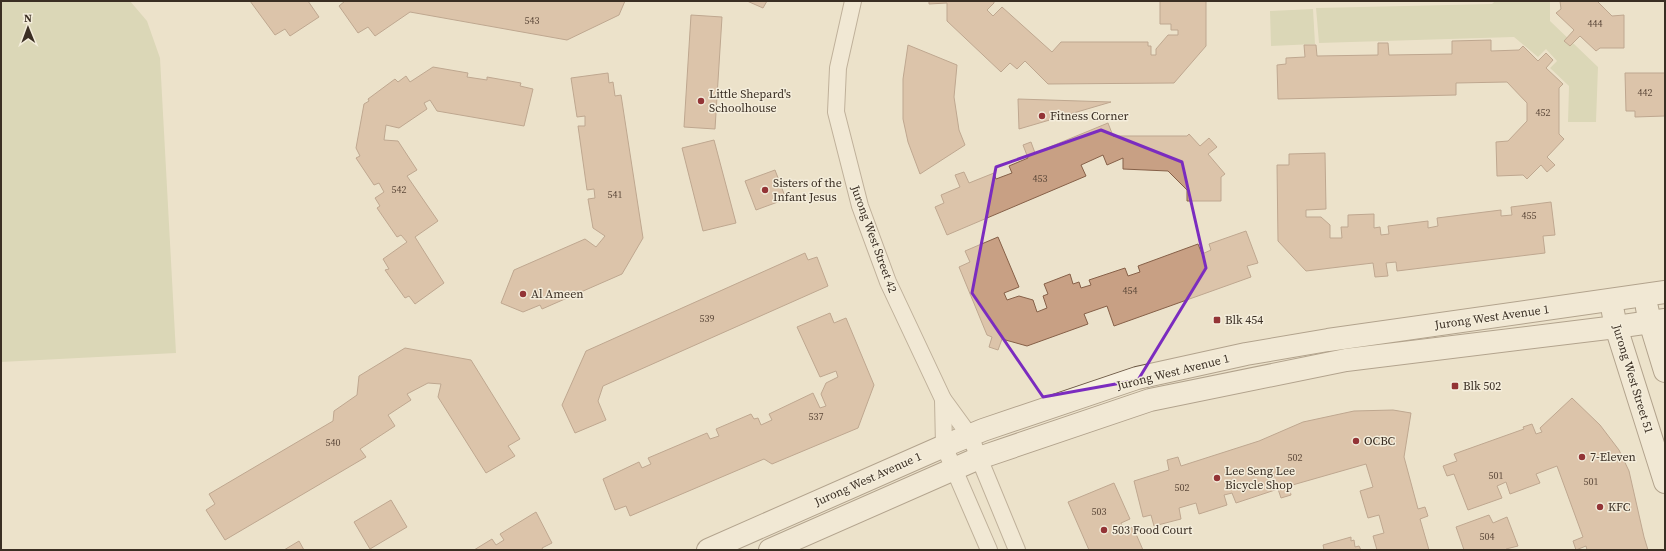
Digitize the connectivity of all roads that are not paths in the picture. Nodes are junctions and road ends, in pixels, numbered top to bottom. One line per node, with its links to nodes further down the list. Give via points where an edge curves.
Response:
1 (853, 1): 7 (street, Jurong West Street 42, via 838,68 836,112 860,206 885,275)
2 (1655, 294): 3 (street, Jurong West Avenue 1); 4 (street)
3 (1611, 299): 5 (street, Jurong West Street 51); 8 (street, Jurong West Avenue 1, via 1246,354 1137,378)
4 (1657, 321): 5 (street, Jurong West Avenue 1); 6 (street)
5 (1616, 327): 10 (street, Jurong West Avenue 1, via 1346,360 1205,388 1140,403); 12 (street, Jurong West Street 51)
6 (1665, 371)
7 (943, 399): 8 (street, Jurong West Street 42); 9 (street, Jurong West Street 42)
8 (970, 436): 9 (street, Jurong West Avenue 1); 10 (street, Jurong West Street 42)
9 (944, 446): 11 (street); 13 (street, Jurong West Avenue 1)
10 (979, 458): 11 (street, Jurong West Avenue 1); 16 (street, Jurong West Street 42)
11 (953, 469): 14 (street, Jurong West Avenue 1); 15 (street)
12 (1665, 482)
13 (708, 550)
14 (770, 550)
15 (989, 550)
16 (1017, 550)

